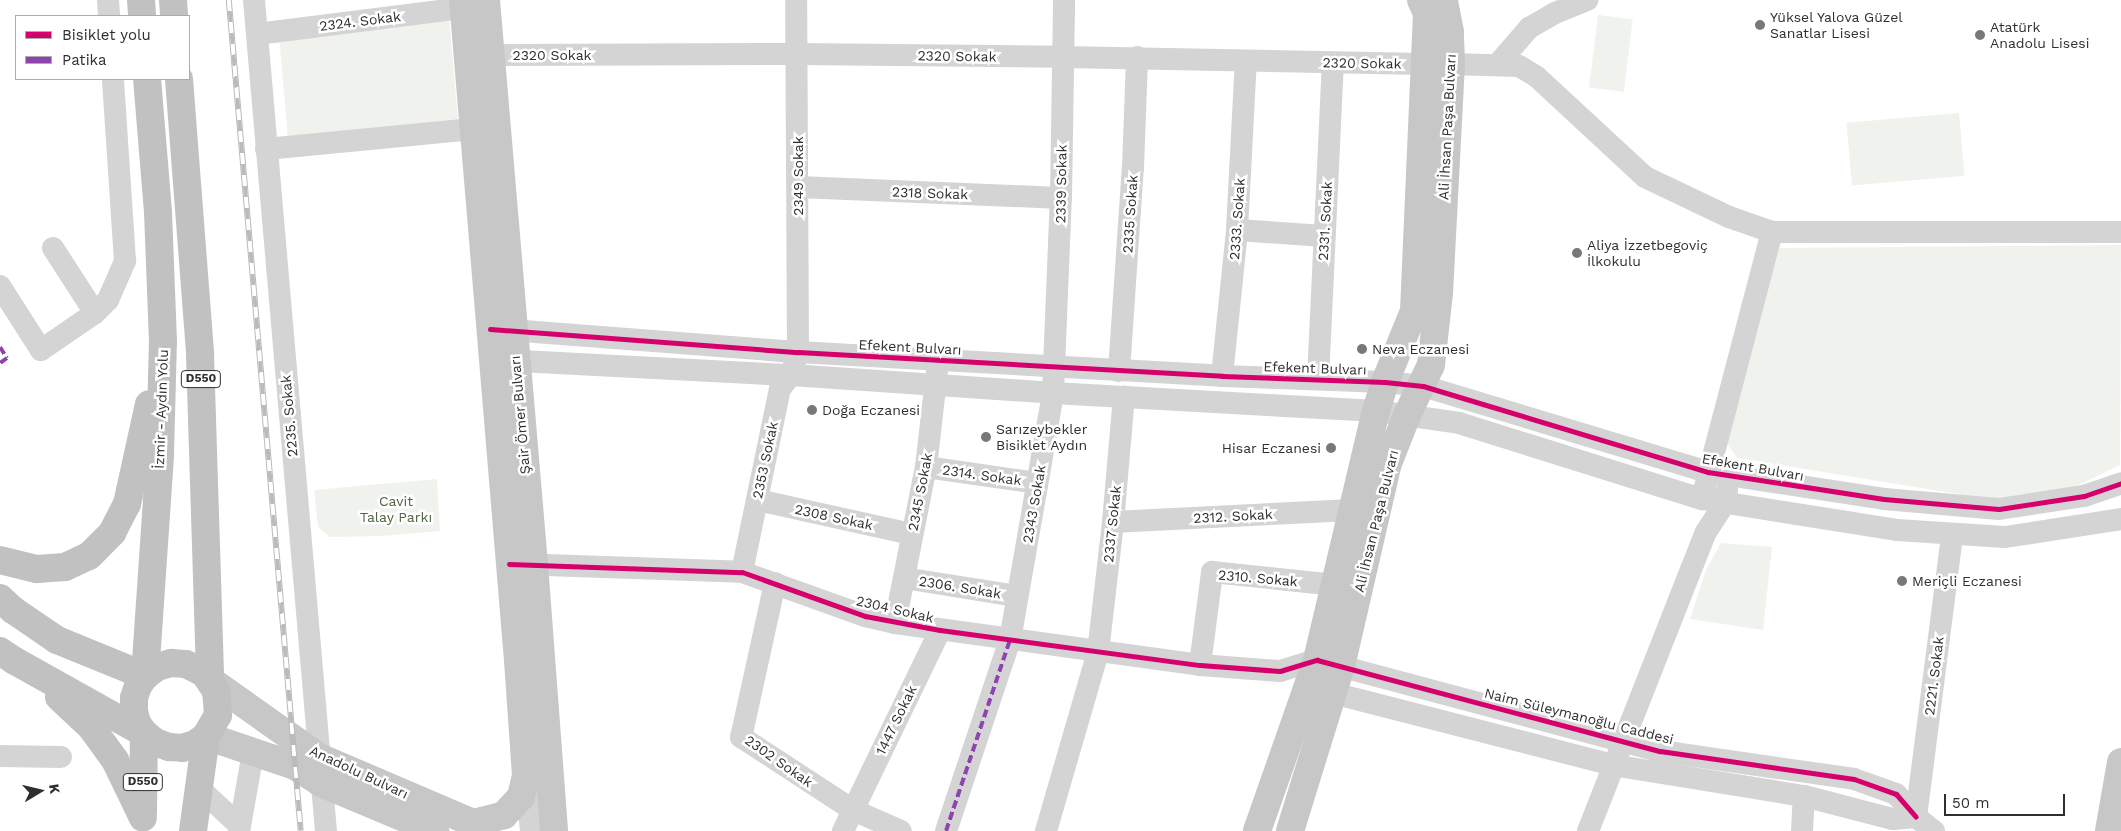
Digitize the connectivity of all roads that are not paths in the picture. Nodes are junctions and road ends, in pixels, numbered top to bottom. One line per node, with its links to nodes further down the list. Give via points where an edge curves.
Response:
1 (108, 0): 11 (street)
2 (141, 0): 12 (highway)
3 (173, 0): 13 (highway)
4 (254, 0): 14 (street, 2235. Sokak)
5 (796, 0): 15 (street, 2349 Sokak)
6 (1064, 0): 17 (street, 2339 Sokak)
7 (1421, 0): 21 (main road, Ali İhsan Paşa Bulvarı)
8 (1444, 0): 21 (main road, Ali İhsan Paşa Bulvarı, via 1450,32)
9 (1588, 0): 22 (street, via 1529,28)
10 (471, 2): 14 (street, 2324. Sokak); 16 (main road, Şair Ömer Bulvarı); 26 (main road, Şair Ömer Bulvarı)
11 (109, 15)
12 (142, 15)
13 (174, 15)
14 (257, 34): 27 (street, 2235. Sokak)
15 (797, 54): 16 (street, 2320 Sokak); 17 (street, 2320 Sokak); 28 (street, 2349 Sokak)
16 (490, 56): 37 (main road, Şair Ömer Bulvarı)
17 (1063, 57): 18 (street, 2320 Sokak); 29 (street, 2339 Sokak)
18 (1137, 58): 19 (street, 2320 Sokak); 43 (street, 2335 Sokak)
19 (1246, 61): 20 (street, 2320 Sokak); 30 (street, 2333. Sokak)
20 (1333, 63): 21 (street, 2320 Sokak); 33 (street, 2331. Sokak)
21 (1438, 64): 22 (street, 2320 Sokak); 47 (main road, Ali İhsan Paşa Bulvarı, via 1421,106 1414,311); 49 (main road, Ali İhsan Paşa Bulvarı, via 1439,293 1431,365)
22 (1498, 64): 31 (street, 2320 Sokak, via 1519,66 1538,77 1645,178 1720,213)
23 (113, 80): 36 (street, via 125,261 108,300)
24 (147, 80): 38 (highway, İzmir - Aydın Yolu / D550, via 158,212)
25 (179, 80): 85 (highway, D550, via 200,355)
26 (473, 129): 27 (street); 37 (main road, Şair Ömer Bulvarı)
27 (266, 149): 95 (street, 2235. Sokak)
28 (798, 187): 29 (street, 2318 Sokak); 39 (street, 2349 Sokak)
29 (1061, 198): 42 (street, 2339 Sokak)
30 (1237, 230): 33 (street); 45 (street, 2333. Sokak)
31 (1772, 232): 32 (street); 55 (street)
32 (2121, 232)
33 (1324, 236): 46 (street, 2331. Sokak)
34 (53, 248): 36 (street)
35 (0, 286): 36 (street, via 42,350)
36 (95, 313)
37 (502, 330): 39 (street, Efekent Bulvarı); 40 (main road, Şair Ömer Bulvarı)
38 (163, 342): 68 (highway, via 127,504 112,533 89,556 65,567 37,569); 84 (highway, İzmir - Aydın Yolu / D550, via 160,454)
39 (798, 352): 41 (street, Efekent Bulvarı); 44 (street, 2353 Sokak)
40 (503, 360): 44 (street); 69 (main road, Şair Ömer Bulvarı)
41 (938, 360): 42 (street, Efekent Bulvarı); 48 (street, 2345 Sokak)
42 (1054, 367): 43 (street, Efekent Bulvarı); 50 (street, 2343 Sokak)
43 (1119, 371): 45 (street, Efekent Bulvarı)
44 (791, 375): 48 (street); 60 (street, 2353 Sokak, via 780,389)
45 (1222, 376): 46 (street, Efekent Bulvarı)
46 (1318, 379): 47 (street, Efekent Bulvarı)
47 (1385, 382): 49 (street, Efekent Bulvarı); 52 (main road, Ali İhsan Paşa Bulvarı)
48 (936, 385): 50 (street); 54 (street, 2345 Sokak)
49 (1422, 386): 53 (main road, Ali İhsan Paşa Bulvarı); 55 (street, Efekent Bulvarı)
50 (1053, 393): 51 (street); 57 (street, 2343 Sokak)
51 (1124, 396): 52 (street); 64 (street, 2337 Sokak)
52 (1376, 411): 53 (street); 62 (main road, Ali İhsan Paşa Bulvarı)
53 (1407, 415): 59 (street, via 1459,423); 81 (main road, Ali İhsan Paşa Bulvarı, via 1388,466)
54 (926, 467): 57 (street, 2314. Sokak); 66 (street, 2345 Sokak)
55 (1708, 472): 56 (street, Efekent Bulvarı); 59 (street)
56 (1730, 476): 58 (street, Efekent Bulvarı, via 1884,499 1999,509 2084,496); 61 (street)
57 (1038, 483): 74 (street, 2343 Sokak)
58 (2121, 483)
59 (1702, 499): 61 (street); 65 (street)
60 (757, 500): 66 (street, 2308 Sokak); 70 (street, 2353 Sokak)
61 (1724, 503): 65 (street); 67 (street)
62 (1352, 510): 64 (street, 2312. Sokak); 73 (main road, Ali İhsan Paşa Bulvarı)
63 (2121, 519): 67 (street, via 2005,537)
64 (1113, 522): 79 (street, 2337 Sokak)
65 (1706, 532): 89 (street)
66 (912, 534): 71 (street, 2345 Sokak)
67 (1952, 536): 100 (street, 2221. Sokak)
68 (0, 560)
69 (521, 564): 70 (street, 2304 Sokak); 96 (main road, Şair Ömer Bulvarı); 110 (main road, Şair Ömer Bulvarı)
70 (742, 572): 72 (street, 2304 Sokak)
71 (904, 578): 74 (street, 2306. Sokak); 76 (street, 2345 Sokak)
72 (774, 583): 76 (street, 2304 Sokak, via 865,616); 99 (street, 2302 Sokak, via 741,737)
73 (1335, 585): 81 (main road, Ali İhsan Paşa Bulvarı); 82 (street, 2310. Sokak, via 1212,572)
74 (1017, 596): 78 (street, 2343 Sokak)
75 (0, 598): 84 (highway, via 12,610 57,640)
76 (895, 623): 77 (street, 2304 Sokak)
77 (940, 630): 78 (street, 2304 Sokak); 99 (street, 1447 Sokak)
78 (1010, 640): 79 (street, 2304 Sokak); 113 (street, 2343 Sokak)
79 (1098, 652): 82 (street, 2304 Sokak); 114 (street, 2337 Sokak)
80 (8, 656): 87 (highway); 102 (highway, via 91,727 115,760)
81 (1329, 663): 83 (street); 86 (main road, Ali İhsan Paşa Bulvarı); 89 (street, Naim Süleymanoğlu Caddesi)
82 (1200, 666): 83 (street, 2304 Sokak)
83 (1280, 671): 86 (street)
84 (145, 676): 85 (highway, via 157,667 172,663 196,667); 87 (highway, İzmir - Aydın Yolu / D550, via 134,698 137,723)
85 (210, 680): 88 (highway, D550, via 218,697 218,715); 95 (main road, Anadolu Bulvarı)
86 (1321, 690): 94 (street); 101 (main road); 105 (main road, Ali İhsan Paşa Bulvarı)
87 (144, 733): 88 (highway, via 155,742 182,748); 102 (highway, D550)
88 (206, 736): 90 (main road, Anadolu Bulvarı); 97 (highway, D550)
89 (1624, 740): 94 (street); 100 (street, Naim Süleymanoğlu Caddesi, via 1660,751 1854,779 1896,794)
90 (254, 752): 95 (main road, Anadolu Bulvarı, via 295,766); 104 (street)
91 (0, 756): 92 (street)
92 (61, 756)
93 (2121, 762): 118 (main road)
94 (1612, 765): 98 (street); 115 (street)
95 (320, 770): 103 (main road, Anadolu Bulvarı); 107 (street, 2235. Sokak); 108 (main road, Anadolu Bulvarı)
96 (526, 775): 103 (main road, via 521,797 504,815); 109 (street, Şair Ömer Bulvarı)
97 (199, 788): 104 (street); 106 (highway, D550)
98 (1804, 796): 100 (street, via 1894,819); 116 (street)
99 (852, 810): 111 (street, 1447 Sokak); 112 (street, 2302 Sokak)
100 (1916, 817): 117 (street, Naim Süleymanoğlu Caddesi)
101 (1259, 824): 105 (street)
102 (143, 825)
103 (483, 827)
104 (240, 828)
105 (1293, 830)
106 (194, 831)
107 (326, 831)
108 (435, 831)
109 (531, 831)
110 (554, 831)
111 (843, 831)
112 (901, 831)
113 (946, 831)
114 (1046, 831)
115 (1588, 831)
116 (1802, 831)
117 (1934, 831)
118 (2109, 831)

